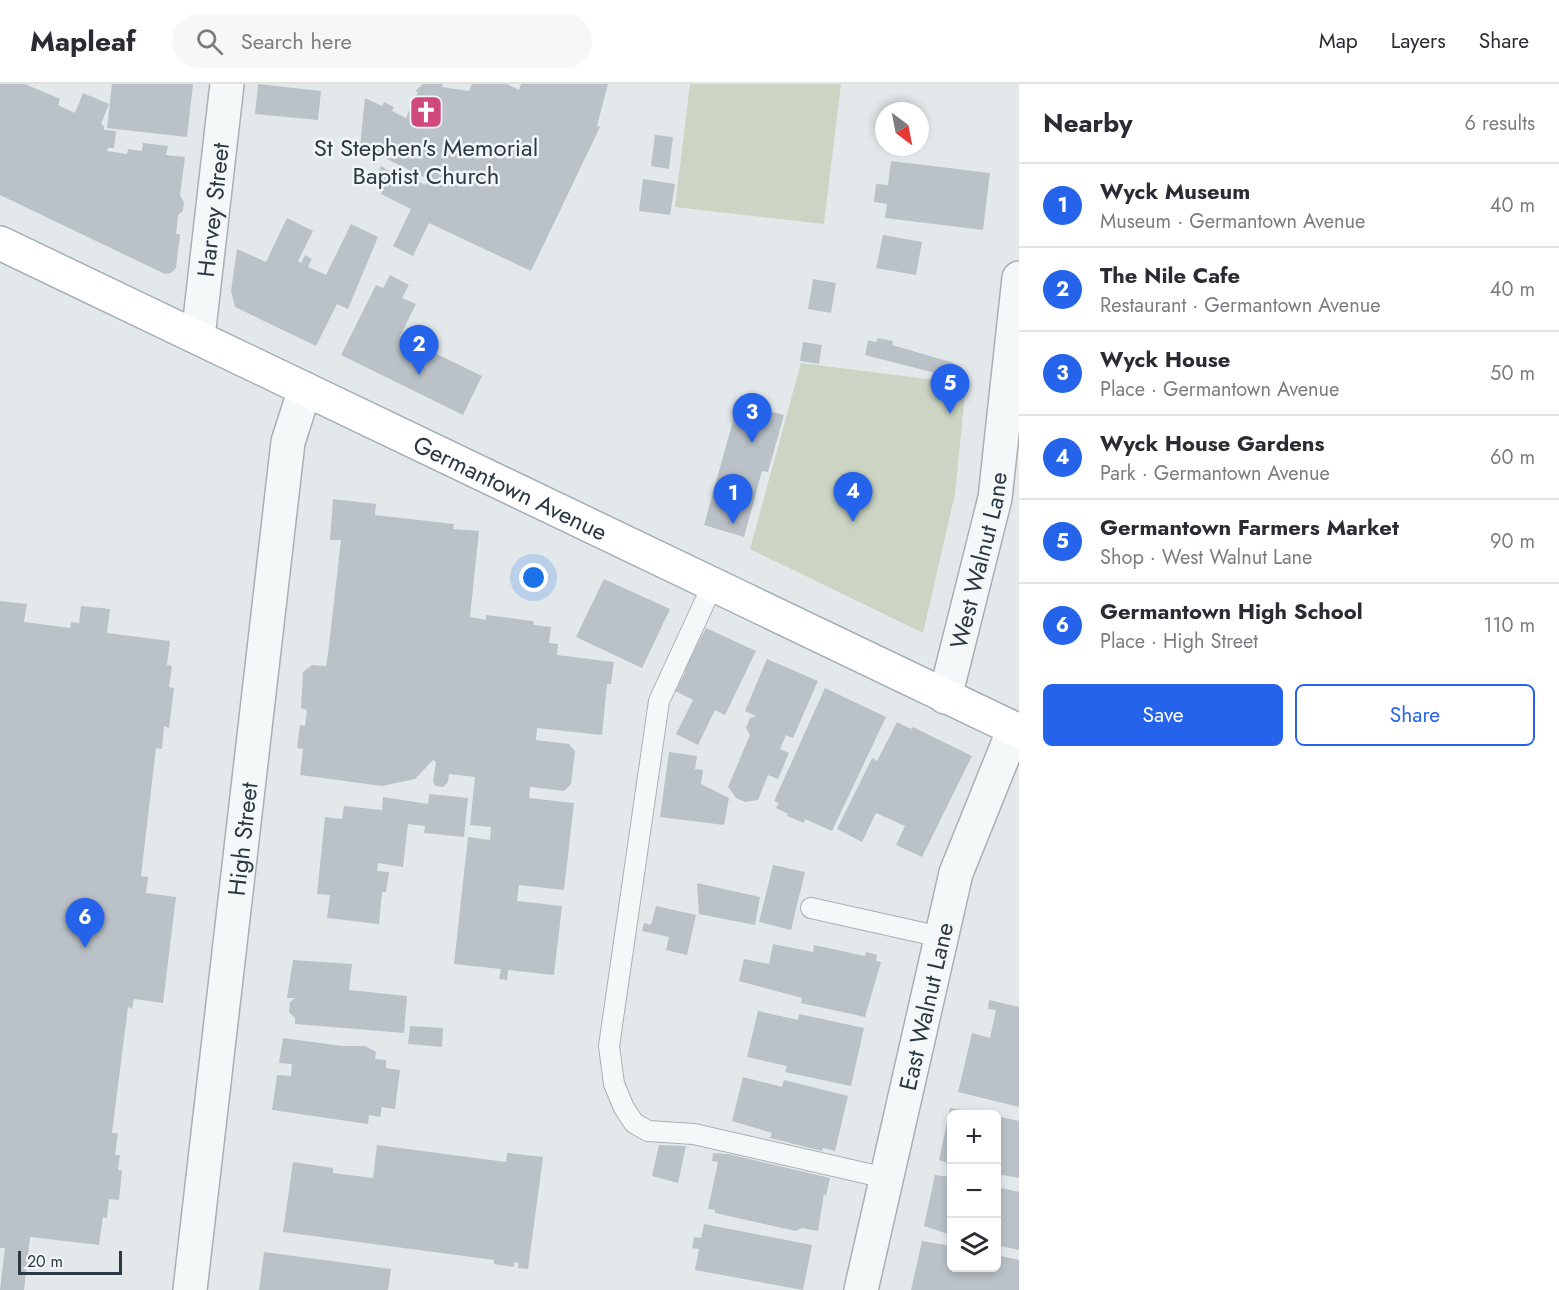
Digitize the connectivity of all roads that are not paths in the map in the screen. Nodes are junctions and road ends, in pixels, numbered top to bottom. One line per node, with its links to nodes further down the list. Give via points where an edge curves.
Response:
1 (227, 84): 4 (street, Harvey Street)
2 (0, 243): 4 (main road, Germantown Avenue)
3 (1019, 278): 7 (street, West Walnut Lane, via 995,498)
4 (198, 337): 5 (main road, Germantown Avenue)
5 (305, 389): 6 (main road, Germantown Avenue); 12 (street, High Street, via 288,442)
6 (713, 584): 7 (main road, Germantown Avenue); 11 (lane, via 659,701 609,1046 614,1084 634,1123 648,1131 694,1134)
7 (945, 697): 8 (main road, Germantown Avenue)
8 (1017, 730): 10 (street, East Walnut Lane, via 962,856)
9 (811, 908): 10 (lane)
10 (941, 937): 11 (street, East Walnut Lane)
11 (886, 1178): 13 (street, East Walnut Lane)
12 (190, 1290)
13 (861, 1290)

